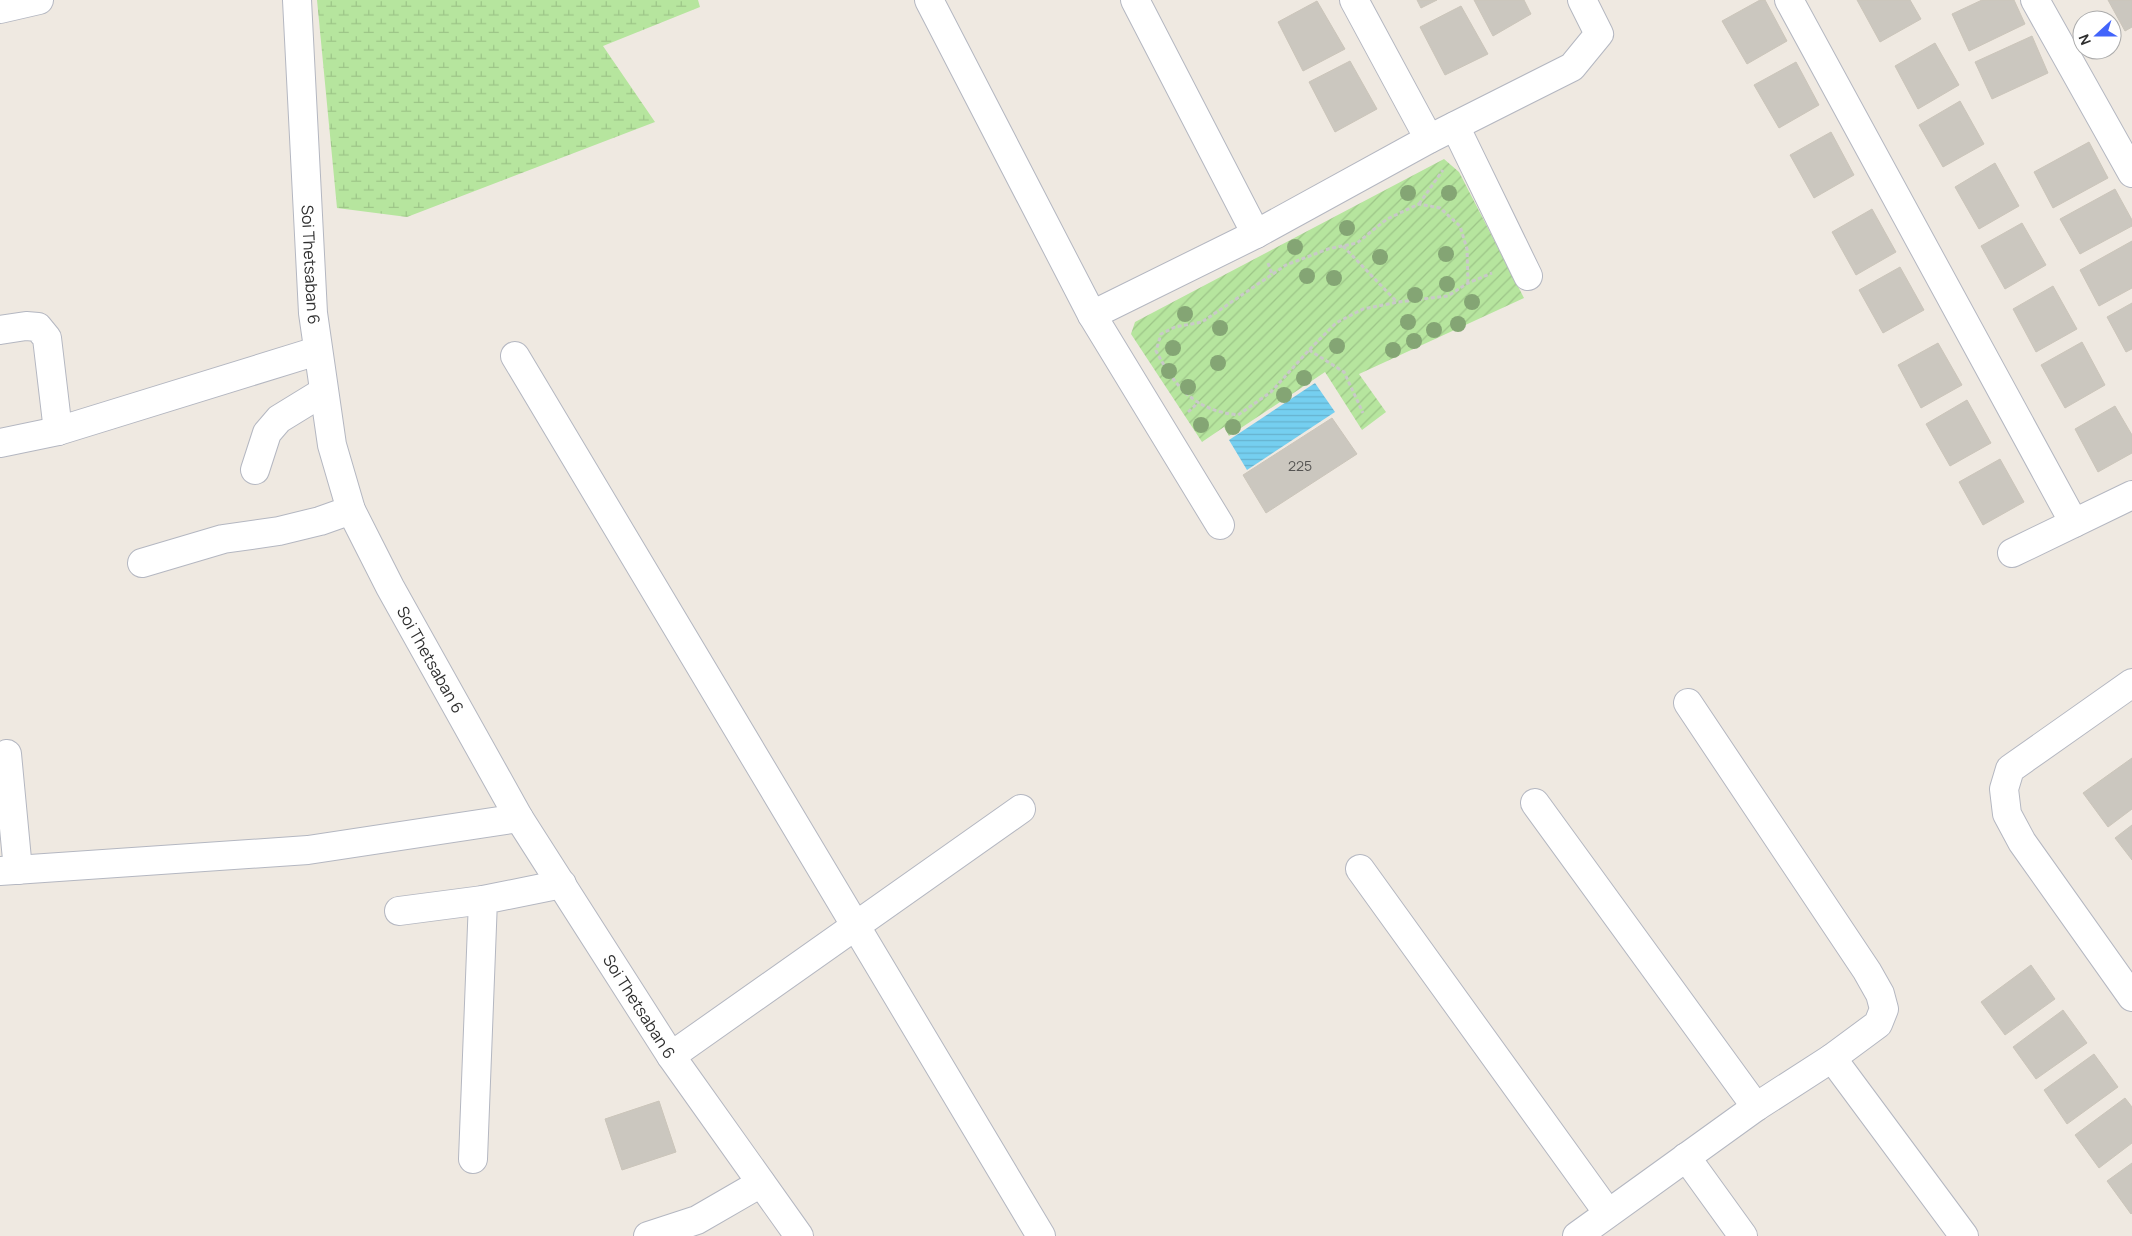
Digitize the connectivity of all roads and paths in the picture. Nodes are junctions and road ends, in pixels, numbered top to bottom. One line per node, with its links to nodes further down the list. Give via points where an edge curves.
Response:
1 (39, 0): 9 (street)
2 (297, 0): 22 (street, Soi Thetsaban 6)
3 (929, 0): 19 (street)
4 (1135, 0): 14 (street)
5 (1354, 0): 11 (street)
6 (1582, 0): 10 (street, via 1600,34 1572,67)
7 (1789, 0): 31 (street)
8 (2035, 0): 12 (street)
9 (0, 9)
10 (1459, 136): 11 (street); 13 (path); 16 (street)
11 (1429, 139): 14 (street)
12 (2132, 173)
13 (1419, 204): 15 (path, via 1387,219 1357,243); 17 (path, via 1440,208 1460,226 1467,249)
14 (1256, 234): 19 (street)
15 (1343, 246): 18 (path); 21 (path, via 1286,265 1202,322 1175,327 1161,334 1156,351 1170,378 1191,398 1219,412 1238,415 1271,392)
16 (1524, 269): 17 (path)
17 (1468, 283): 18 (path, via 1448,296)
18 (1398, 302): 21 (path, via 1356,312 1336,323)
19 (1092, 315): 32 (street)
20 (0, 330): 26 (street, via 38,327 47,338)
21 (1309, 350): 25 (path, via 1344,372)
22 (317, 351): 24 (street, Soi Thetsaban 6); 26 (street)
23 (515, 356): 46 (street)
24 (323, 392): 28 (street, via 279,419 267,433); 30 (street, Soi Thetsaban 6, via 332,445)
25 (1364, 413)
26 (58, 431): 27 (street)
27 (0, 443)
28 (255, 470)
29 (2132, 495): 31 (street)
30 (350, 510): 34 (street, via 279,531 223,539); 40 (street, Soi Thetsaban 6, via 392,592)
31 (2074, 523): 33 (street)
32 (1220, 525)
33 (2012, 554)
34 (142, 563)
35 (2132, 683): 47 (street, via 2010,768 2004,788 2006,814 2022,842)
36 (1688, 703): 49 (street, via 1880,994 1884,1009 1878,1024)
37 (7, 754): 42 (street)
38 (1535, 803): 50 (street)
39 (1021, 809): 46 (street)
40 (519, 818): 42 (street, via 308,850); 43 (street, Soi Thetsaban 6)
41 (1360, 869): 54 (street)
42 (9, 871)
43 (562, 884): 44 (street); 48 (street, Soi Thetsaban 6)
44 (483, 900): 45 (street); 52 (street)
45 (399, 911)
46 (855, 926): 48 (street); 57 (street)
47 (2132, 997)
48 (671, 1056): 53 (street, Soi Thetsaban 6)
49 (1832, 1058): 50 (street); 60 (street)
50 (1756, 1107): 51 (street)
51 (1686, 1156): 54 (street); 59 (street)
52 (473, 1159)
53 (761, 1183): 55 (street, via 697,1220); 56 (street, Soi Thetsaban 6)
54 (1608, 1213): 58 (street)
55 (648, 1236)
56 (799, 1236)
57 (1041, 1236)
58 (1577, 1236)
59 (1744, 1236)
60 (1964, 1236)

